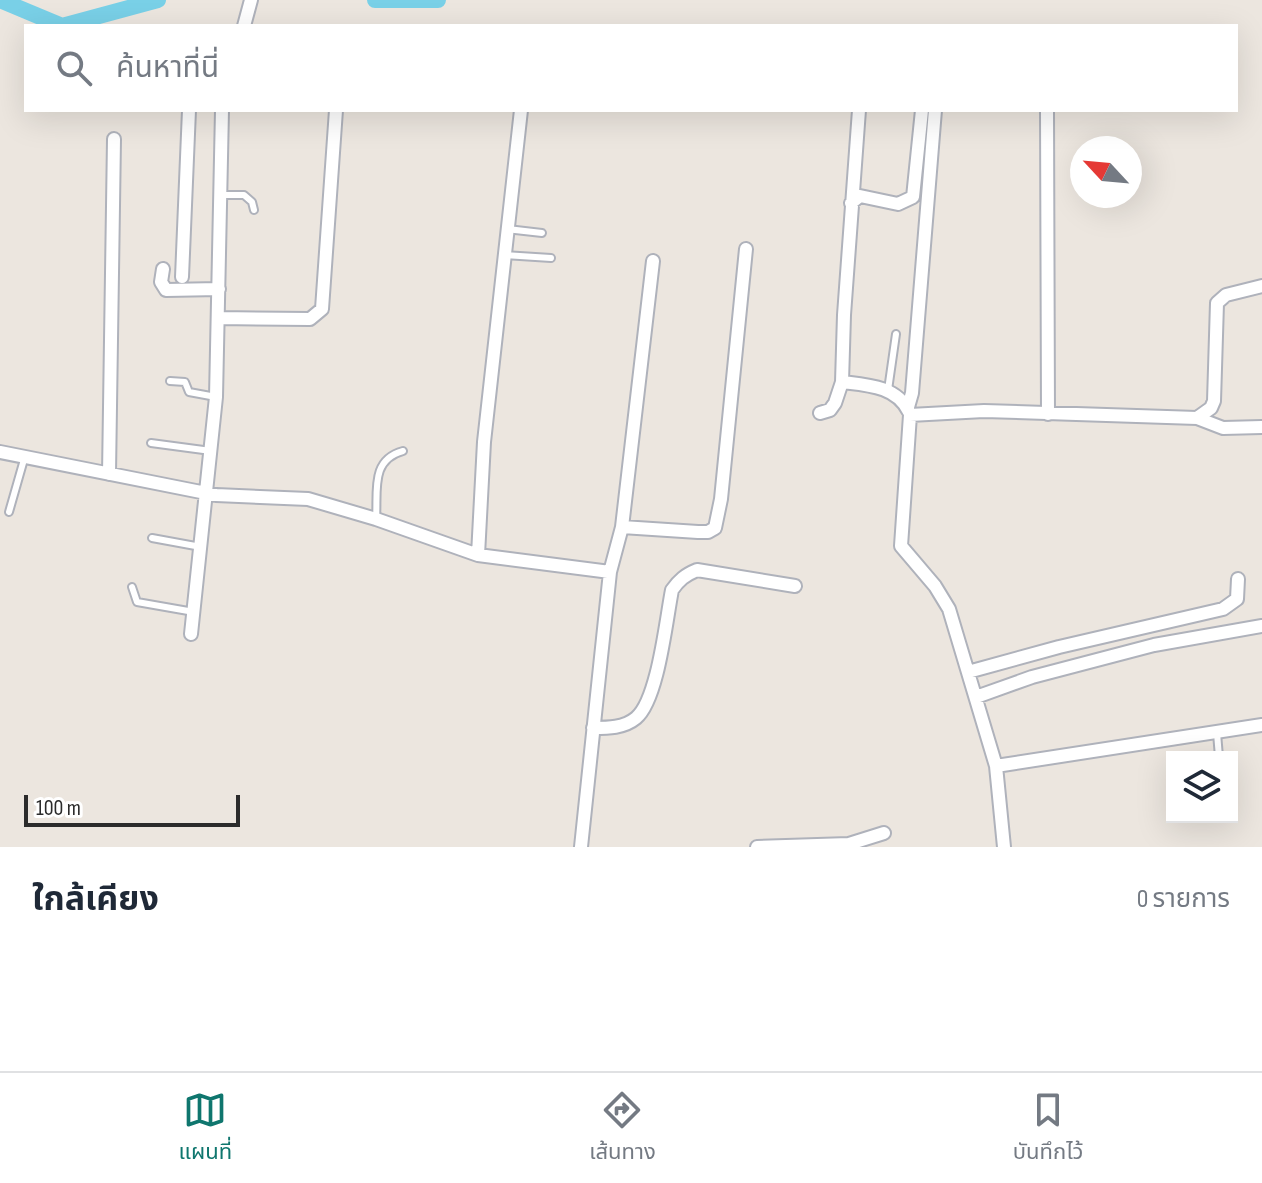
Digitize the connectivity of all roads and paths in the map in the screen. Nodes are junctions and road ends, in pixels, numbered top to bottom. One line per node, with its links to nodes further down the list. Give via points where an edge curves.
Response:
1 (189, 112): 20 (street)
2 (222, 112): 10 (street)
3 (336, 112): 23 (street, via 322,309 310,319)
4 (521, 112): 13 (street)
5 (859, 112): 11 (street)
6 (922, 112): 11 (street, via 913,197 898,204 860,196)
7 (935, 112): 29 (street)
8 (1047, 112): 31 (street)
9 (114, 139): 39 (street)
10 (221, 195): 12 (lane, via 244,195); 22 (street)
11 (851, 203): 26 (street)
12 (254, 210)
13 (507, 229): 14 (lane); 16 (street)
14 (542, 233)
15 (746, 249): 43 (street, via 715,528 698,532)
16 (504, 255): 17 (lane); 46 (street)
17 (551, 258)
18 (653, 261): 43 (street)
19 (163, 269): 22 (street, via 166,290)
20 (182, 277)
21 (1262, 286): 32 (street, via 1226,295 1217,303 1214,401)
22 (219, 289): 23 (street)
23 (218, 318): 28 (street)
24 (896, 334): 27 (lane)
25 (170, 381): 28 (lane, via 185,382 189,392)
26 (842, 382): 27 (street); 30 (street, via 835,403)
27 (888, 390): 29 (street)
28 (216, 397): 35 (street)
29 (909, 411): 31 (street); 54 (street, via 901,546 943,597)
30 (820, 413)
31 (1048, 414): 32 (street)
32 (1197, 418): 33 (street, via 1223,428)
33 (1262, 427)
34 (151, 443): 35 (lane)
35 (211, 451): 40 (street)
36 (403, 451): 42 (lane, via 381,463)
37 (0, 452): 38 (street)
38 (25, 456): 39 (street); 41 (lane)
39 (109, 474): 40 (street)
40 (207, 492): 42 (street, via 298,497); 45 (street)
41 (9, 512)
42 (376, 519): 46 (street)
43 (622, 527): 47 (street)
44 (152, 538): 45 (lane)
45 (201, 547): 51 (street)
46 (478, 555): 47 (street)
47 (610, 572): 57 (street)
48 (1238, 579): 54 (street, via 1237,599 1223,609)
49 (795, 586): 57 (street, via 697,570 679,580 672,590 647,703 625,724)
50 (132, 587): 51 (lane, via 137,602)
51 (194, 612): 53 (street)
52 (1262, 626): 55 (street, via 1154,645)
53 (191, 634)
54 (968, 672): 55 (street)
55 (976, 697): 60 (street)
56 (1262, 725): 58 (street)
57 (593, 728): 62 (street)
58 (1217, 731): 59 (lane); 60 (street)
59 (1219, 751)
60 (996, 766): 64 (street)
61 (884, 833): 63 (street, via 849,844)
62 (581, 847)
63 (757, 847)
64 (1004, 847)

